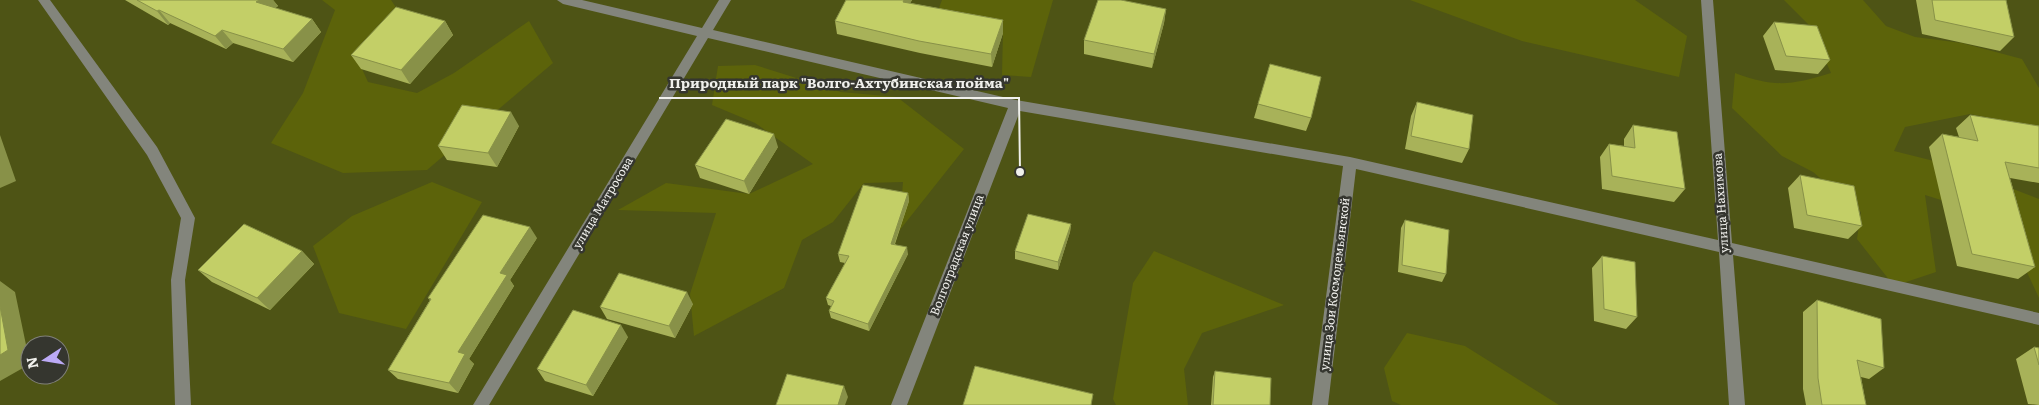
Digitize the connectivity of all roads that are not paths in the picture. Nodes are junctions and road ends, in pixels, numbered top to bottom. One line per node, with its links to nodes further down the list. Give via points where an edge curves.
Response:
1 (44, 0): 10 (street, via 152,150 188,218 178,280)
2 (564, 0): 5 (street)
3 (726, 0): 5 (street, улица Матросова)
4 (1707, 0): 8 (street, улица Нахимова)
5 (706, 34): 6 (street); 11 (street, улица Матросова)
6 (1016, 105): 7 (street); 12 (street, Волгоградская улица)
7 (1350, 162): 8 (street); 13 (street, улица Зои Космодемьянской)
8 (1724, 248): 9 (street); 14 (street, улица Нахимова)
9 (2039, 318)
10 (183, 405)
11 (481, 405)
12 (899, 405)
13 (1320, 405)
14 (1737, 405)

